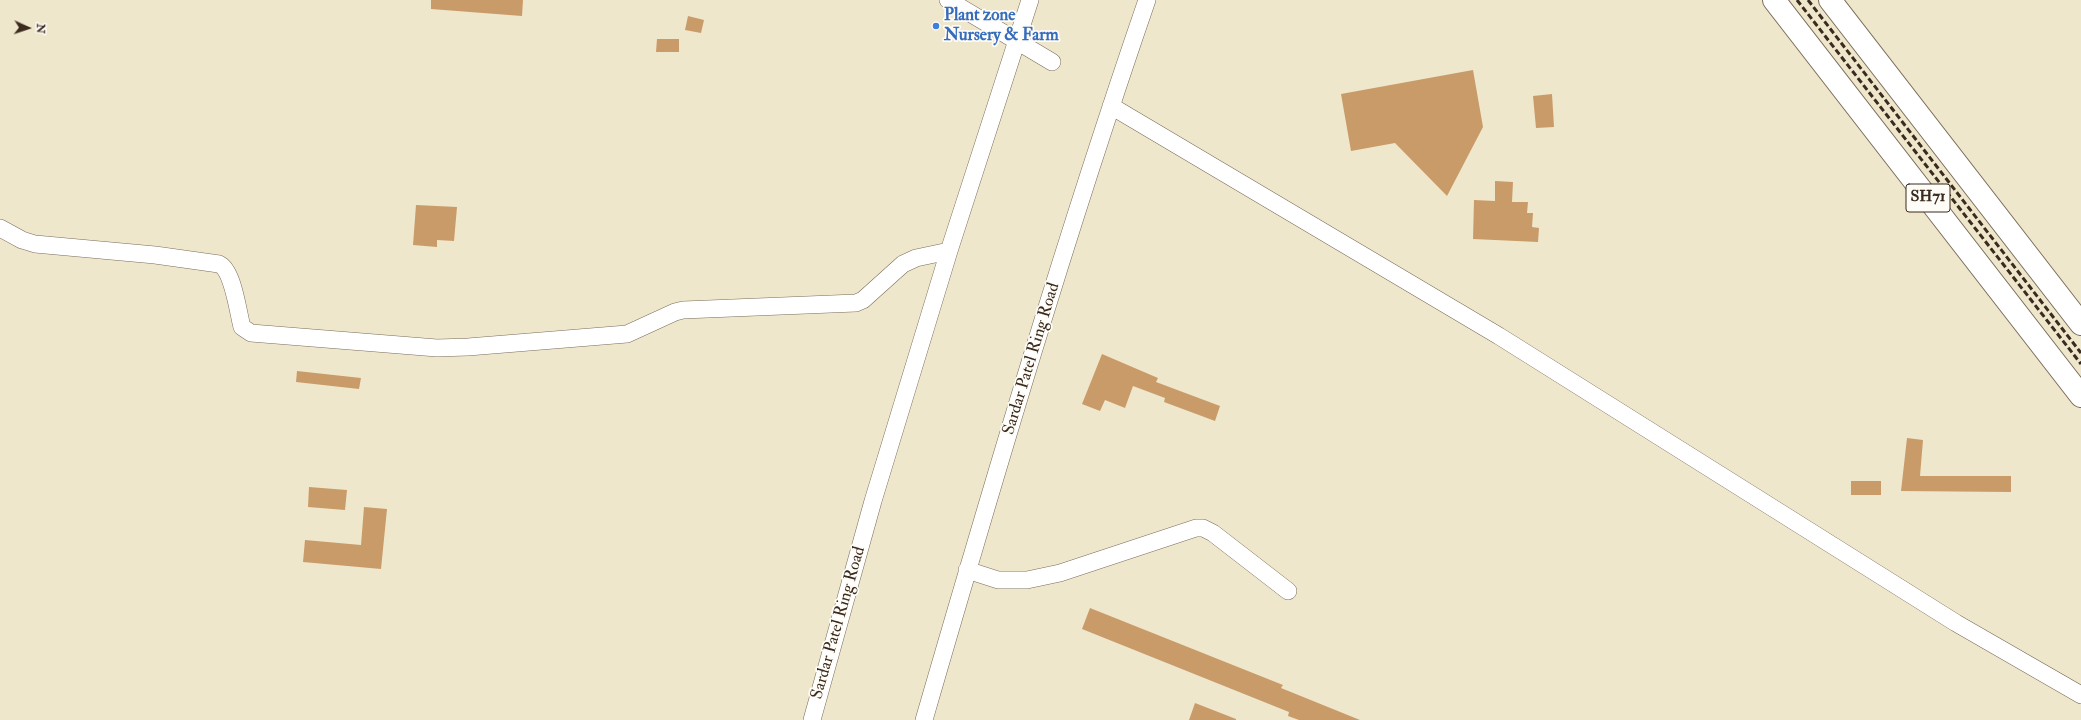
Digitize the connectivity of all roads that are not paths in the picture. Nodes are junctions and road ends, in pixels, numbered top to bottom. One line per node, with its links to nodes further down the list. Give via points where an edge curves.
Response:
1 (948, 0): 6 (street)
2 (1030, 0): 6 (street, Sardar Patel Ring Road)
3 (1147, 0): 8 (street, Sardar Patel Ring Road)
4 (1774, 0): 12 (main road, SH71)
5 (1833, 1): 11 (main road, SH71)
6 (1017, 41): 7 (street); 10 (street, Sardar Patel Ring Road)
7 (1052, 62)
8 (1111, 106): 13 (street, Sardar Patel Ring Road); 15 (street, via 1499,336 1956,623)
9 (0, 228): 10 (street, via 35,244 155,255 223,265 230,278 242,327 251,333 437,348 627,334 683,310 856,303 863,300 904,264 916,258)
10 (948, 251): 16 (street, Sardar Patel Ring Road, via 873,501)
11 (2081, 324)
12 (2081, 396)
13 (967, 570): 14 (street, via 998,580 1028,580 1060,573 1196,528 1203,528); 17 (street, Sardar Patel Ring Road)
14 (1288, 591)
15 (2081, 695)
16 (812, 720)
17 (924, 720)

